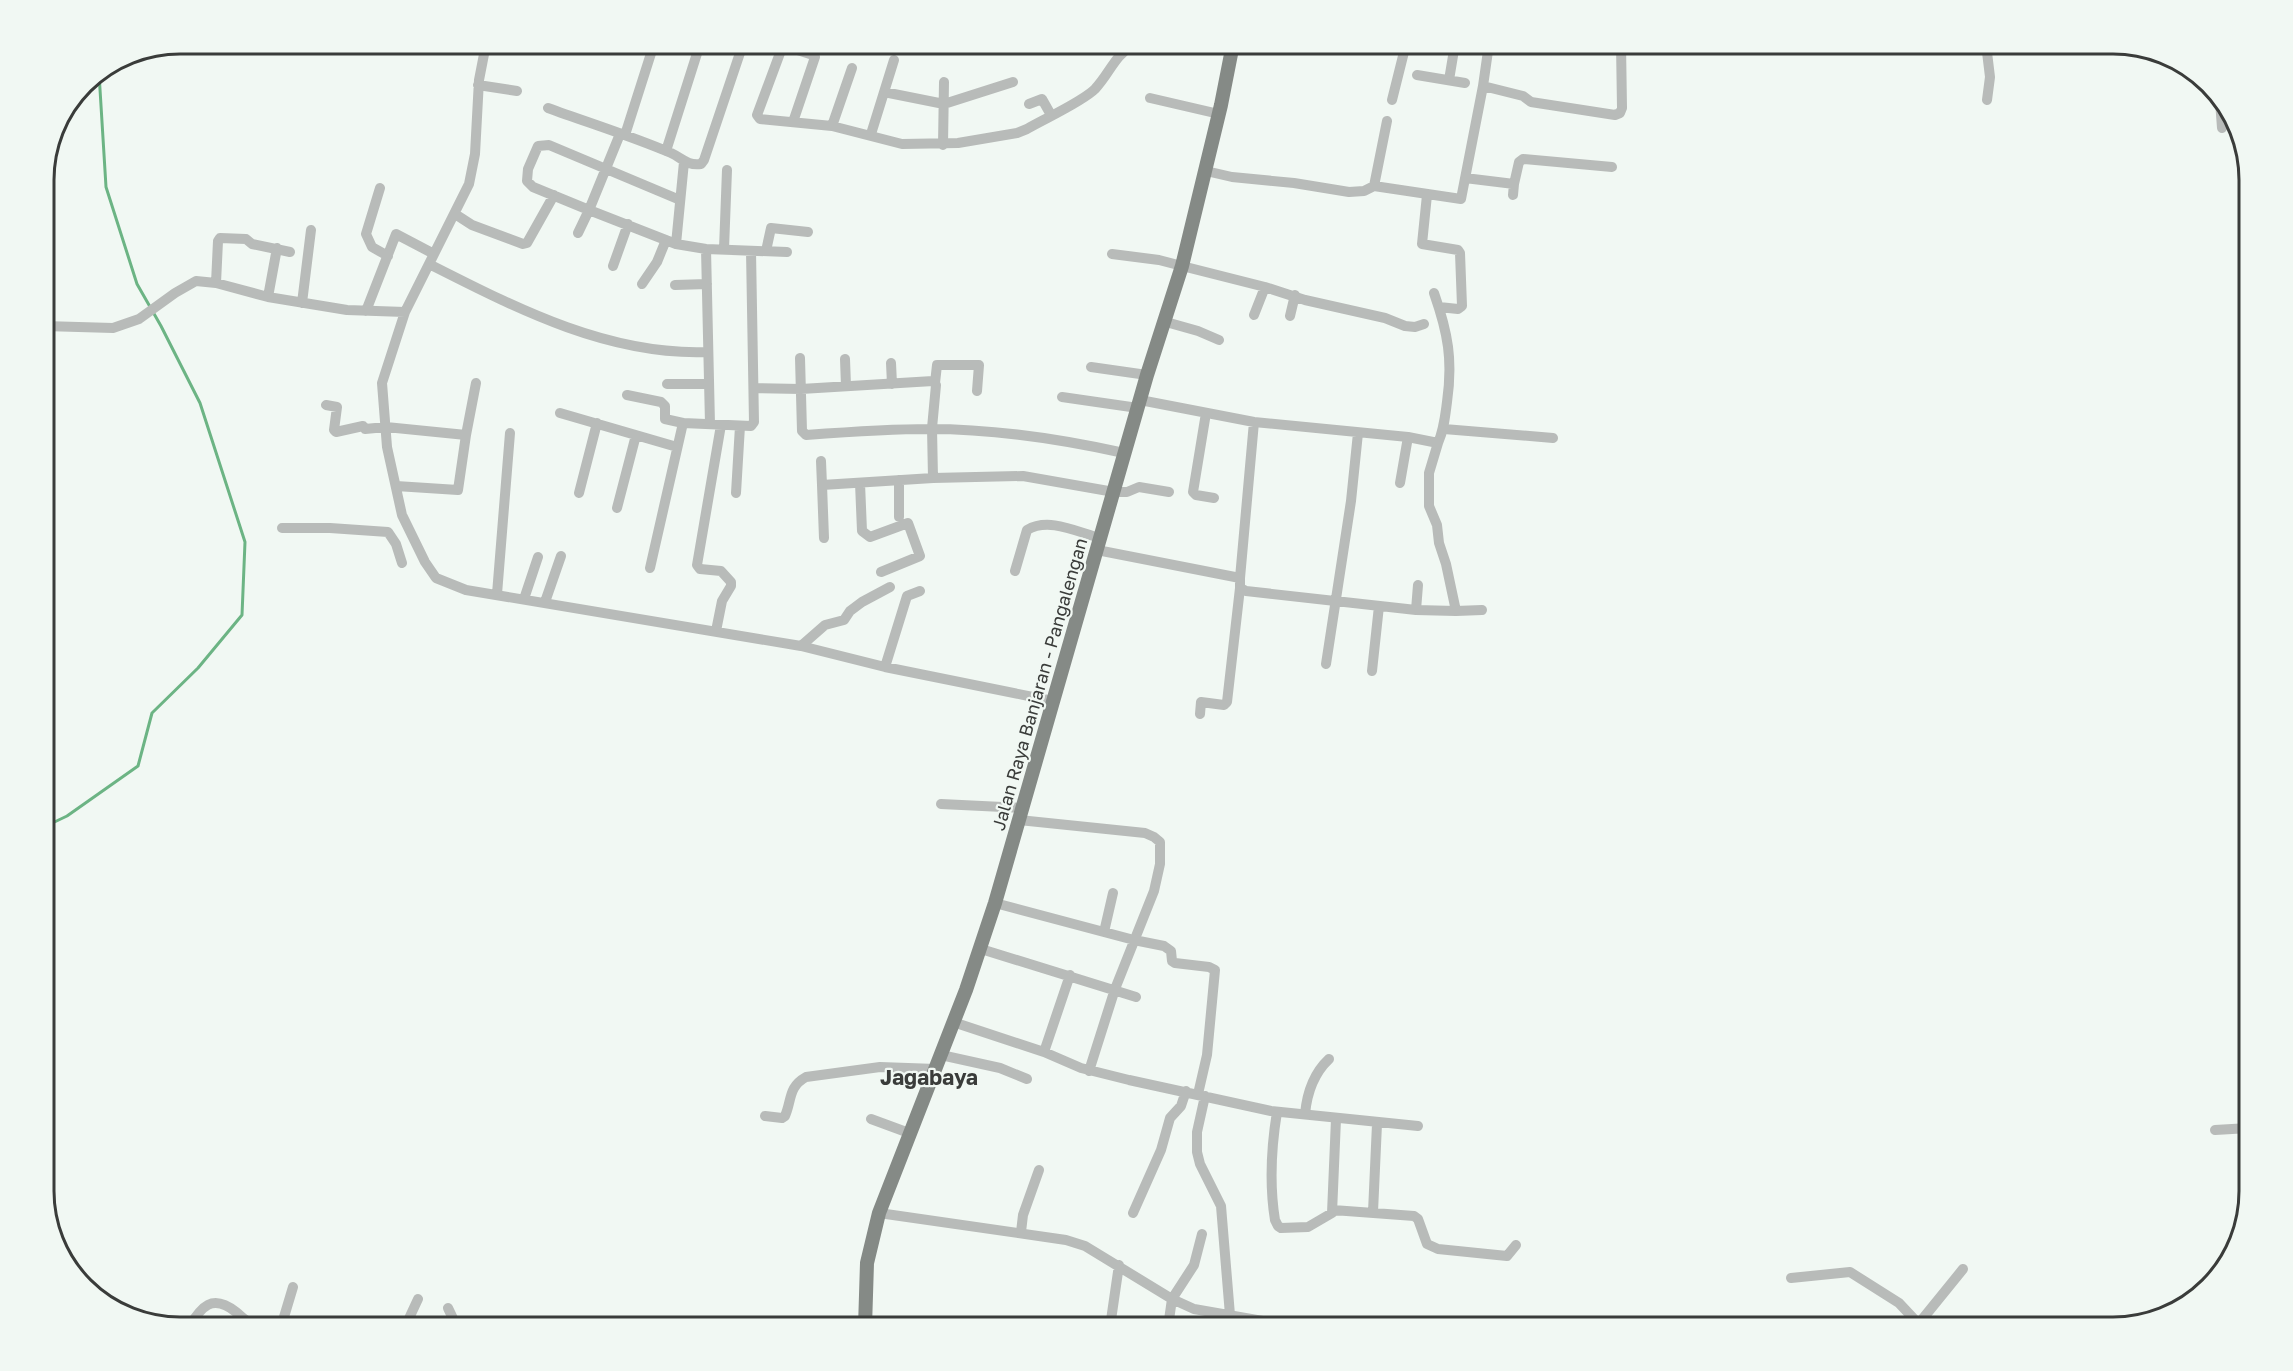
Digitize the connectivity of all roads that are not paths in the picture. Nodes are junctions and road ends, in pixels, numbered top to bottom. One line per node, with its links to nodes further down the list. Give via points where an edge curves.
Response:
1 (484, 54): 21 (street)
2 (651, 54): 39 (street)
3 (697, 54): 41 (street)
4 (740, 54): 42 (street, via 704,160 696,165)
5 (778, 54): 35 (street, via 757,116)
6 (810, 54): 35 (street, via 814,57)
7 (1120, 54): 32 (street, via 1096,87)
8 (1228, 54): 31 (main road, Jalan Raya Banjaran - Pangalengan)
9 (1404, 54): 26 (street)
10 (1455, 54): 17 (street)
11 (1485, 54): 22 (street)
12 (1621, 54): 22 (street, via 1622,108 1615,116 1531,102 1523,96)
13 (1987, 54): 27 (street)
14 (894, 60): 24 (street)
15 (852, 68): 36 (street)
16 (1416, 75): 17 (street)
17 (1449, 80): 20 (street)
18 (944, 82): 28 (street)
19 (1013, 82): 28 (street)
20 (1466, 83)
21 (478, 85): 23 (street); 54 (street, via 474,160 469,184)
22 (1483, 86): 47 (street)
23 (517, 91)
24 (884, 92): 28 (street); 38 (street)
25 (1150, 98): 31 (street)
26 (1392, 100)
27 (1987, 100)
28 (944, 104): 40 (street)
29 (1029, 104): 32 (street, via 1042,99)
30 (548, 108): 39 (street)
31 (1219, 114): 46 (main road, Jalan Raya Banjaran - Pangalengan)
32 (1052, 115): 40 (street, via 1017,133)
33 (2221, 116): 37 (street)
34 (1387, 121): 48 (street)
35 (793, 122): 36 (street)
36 (832, 126): 38 (street)
37 (2222, 128)
38 (871, 134): 40 (street, via 895,143)
39 (623, 135): 41 (street); 44 (street)
40 (944, 144)
41 (666, 151): 42 (street)
42 (684, 162): 52 (street)
43 (1612, 167): 47 (street, via 1522,159 1514,190)
44 (606, 168): 50 (street, via 549,145 538,146 527,181); 52 (street); 53 (street)
45 (727, 170): 62 (street)
46 (1206, 171): 48 (street, via 1348,192); 71 (main road, Jalan Raya Banjaran - Pangalengan)
47 (1465, 178): 51 (street, via 1461,199)
48 (1374, 186): 51 (street)
49 (380, 188): 68 (street, via 366,234 372,247)
50 (554, 195): 53 (street); 54 (street, via 527,243 472,225)
51 (1427, 195): 81 (street, via 1422,243 1460,253 1462,306)
52 (680, 200): 59 (street)
53 (589, 210): 55 (street); 58 (street)
54 (454, 214): 69 (street)
55 (628, 224): 59 (street); 70 (street)
56 (311, 230): 80 (street)
57 (808, 232): 64 (street, via 771,228)
58 (578, 233)
59 (671, 242): 61 (street); 73 (street)
60 (277, 248): 65 (street); 72 (street, via 252,244 246,239 220,238); 79 (street)
61 (706, 249): 62 (street); 74 (street)
62 (724, 249): 63 (street)
63 (751, 251): 64 (street); 102 (street)
64 (766, 251): 66 (street)
65 (290, 252)
66 (788, 252)
67 (1112, 254): 71 (street)
68 (388, 256): 69 (street, via 398,234); 82 (street)
69 (431, 259): 83 (street); 90 (street, via 524,311 596,337 654,349)
70 (613, 266)
71 (1182, 266): 76 (street); 86 (main road, Jalan Raya Banjaran - Pangalengan)
72 (216, 283): 79 (street); 88 (street, via 196,281 139,319 113,328)
73 (642, 284)
74 (707, 284): 75 (street); 90 (street)
75 (675, 285)
76 (1265, 287): 78 (street); 84 (street)
77 (1434, 293): 81 (street)
78 (1295, 295): 85 (street); 87 (street, via 1405,326)
79 (268, 297): 80 (street)
80 (302, 303): 82 (street)
81 (1439, 307): 118 (street, via 1451,373)
82 (366, 311): 83 (street)
83 (405, 312): 116 (street, via 382,383)
84 (1254, 315)
85 (1290, 316)
86 (1166, 322): 89 (street); 95 (main road, Jalan Raya Banjaran - Pangalengan)
87 (1424, 324)
88 (54, 326)
89 (1219, 340)
90 (708, 352): 99 (street)
91 (800, 358): 103 (street)
92 (844, 359): 101 (street)
93 (891, 363): 100 (street)
94 (1091, 367): 95 (street)
95 (1147, 375): 107 (main road, Jalan Raya Banjaran - Pangalengan)
96 (476, 383): 121 (street)
97 (935, 383): 100 (street); 104 (street, via 937,365 980,365); 117 (street)
98 (667, 384): 99 (street)
99 (709, 384): 114 (street)
100 (892, 384): 101 (street)
101 (846, 386): 103 (street)
102 (755, 388): 103 (street); 115 (street, via 753,424)
103 (801, 388): 117 (street, via 802,431 806,435)
104 (977, 391)
105 (627, 395): 113 (street, via 661,402 665,419)
106 (1062, 397): 107 (street)
107 (1139, 404): 110 (street); 127 (main road, Jalan Raya Banjaran - Pangalengan)
108 (326, 405): 116 (street, via 337,407 336,432 362,426)
109 (560, 413): 112 (street)
110 (1206, 413): 111 (street); 139 (street, via 1193,492)
111 (1254, 422): 120 (street); 151 (street)
112 (597, 423): 122 (street); 138 (street)
113 (683, 423): 114 (street); 126 (street)
114 (715, 424): 115 (street); 163 (street, via 697,566 721,571 731,582)
115 (740, 426): 135 (street)
116 (386, 427): 121 (street); 134 (street)
117 (932, 429): 127 (street, via 1029,436); 129 (street)
118 (1444, 429): 124 (street); 125 (street)
119 (510, 433): 155 (street)
120 (1358, 433): 123 (street); 157 (street)
121 (466, 435): 134 (street, via 457,491)
122 (636, 435): 126 (street); 140 (street)
123 (1408, 437): 125 (street); 132 (street)
124 (1553, 438)
125 (1438, 443): 162 (street, via 1429,473 1429,506 1437,525)
126 (677, 447): 148 (street)
127 (1124, 453): 136 (main road, Jalan Raya Banjaran - Pangalengan)
128 (821, 462): 133 (street)
129 (933, 478): 130 (street); 136 (street, via 1023,476)
130 (899, 480): 131 (street); 141 (street)
131 (860, 483): 133 (street); 150 (street, via 862,531 870,537 908,524 920,555)
132 (1400, 483)
133 (822, 485): 143 (street)
134 (396, 486): 155 (street, via 402,515 436,578 466,590)
135 (736, 492)
136 (1114, 492): 137 (street, via 1139,487); 144 (main road, Jalan Raya Banjaran - Pangalengan)
137 (1169, 492)
138 (579, 493)
139 (1214, 498)
140 (617, 508)
141 (899, 517)
142 (282, 528): 147 (street, via 388,532)
143 (824, 538)
144 (1098, 544): 149 (street, via 1053,524 1034,526 1027,530); 151 (street); 168 (main road, Jalan Raya Banjaran - Pangalengan)
145 (537, 556): 156 (street)
146 (561, 556): 158 (street)
147 (402, 563)
148 (650, 568)
149 (1015, 571)
150 (881, 572)
151 (1240, 583): 157 (street, via 1246,591); 169 (street, via 1227,702 1202,702)
152 (1418, 585): 160 (street)
153 (890, 586): 164 (street, via 862,602 844,620 825,625)
154 (920, 591): 166 (street, via 907,596)
155 (497, 594): 156 (street)
156 (524, 599): 158 (street)
157 (1335, 601): 159 (street); 165 (street)
158 (545, 602): 163 (street)
159 (1379, 606): 160 (street); 167 (street)
160 (1416, 610): 162 (street)
161 (1482, 610): 162 (street)
162 (1456, 611)
163 (716, 631): 164 (street)
164 (801, 646): 166 (street)
165 (1326, 664)
166 (885, 667): 168 (street)
167 (1372, 670)
168 (1053, 701): 171 (main road, Jalan Raya Banjaran - Pangalengan)
169 (1200, 714)
170 (941, 804): 171 (street)
171 (1021, 814): 173 (main road, Jalan Raya Banjaran - Pangalengan); 175 (street, via 1145,833 1160,842 1154,891)
172 (1113, 892): 174 (street)
173 (995, 903): 174 (street); 176 (main road, Jalan Raya Banjaran - Pangalengan)
174 (1104, 932): 175 (street)
175 (1134, 940): 178 (street); 187 (street, via 1168,948 1174,963 1215,970)
176 (981, 949): 177 (street); 180 (main road, Jalan Raya Banjaran - Pangalengan)
177 (1070, 975): 178 (street); 181 (street)
178 (1115, 989): 179 (street); 184 (street)
179 (1136, 997)
180 (953, 1022): 181 (street); 183 (main road, Jalan Raya Banjaran - Pangalengan)
181 (1044, 1052): 184 (street)
182 (1329, 1059): 189 (street, via 1313,1081)
183 (938, 1062): 185 (street, via 1000,1068); 190 (street, via 806,1077 790,1093 785,1116); 197 (main road, Jalan Raya Banjaran - Pangalengan)
184 (1089, 1071): 186 (street)
185 (1027, 1079)
186 (1186, 1091): 187 (street); 202 (street, via 1181,1106 1170,1118 1161,1150)
187 (1202, 1095): 188 (street); 213 (street, via 1197,1152 1221,1206)
188 (1277, 1112): 189 (street); 199 (street, via 1270,1162 1276,1223 1288,1229 1308,1227)
189 (1305, 1114): 192 (street)
190 (765, 1116)
191 (871, 1119): 197 (street)
192 (1336, 1119): 193 (street); 199 (street)
193 (1377, 1124): 194 (street); 200 (street)
194 (1418, 1126)
195 (2239, 1129): 196 (street)
196 (2215, 1130)
197 (909, 1133): 201 (main road, Jalan Raya Banjaran - Pangalengan)
198 (1039, 1170): 203 (street)
199 (1333, 1210): 200 (street)
200 (1373, 1212): 205 (street, via 1414,1216 1427,1244 1438,1249 1507,1256)
201 (879, 1213): 203 (street); 219 (main road, Jalan Raya Banjaran - Pangalengan, via 867,1263)
202 (1133, 1213)
203 (1021, 1232): 206 (street, via 1076,1243)
204 (1202, 1234): 211 (street, via 1194,1265)
205 (1516, 1245)
206 (1119, 1265): 211 (street); 220 (street)
207 (1963, 1269): 224 (street)
208 (1791, 1278): 223 (street, via 1850,1272 1899,1303)
209 (293, 1287): 216 (street)
210 (418, 1299): 217 (street)
211 (1172, 1299): 213 (street, via 1194,1309); 221 (street)
212 (448, 1308): 218 (street)
213 (1230, 1315): 222 (street)
214 (196, 1317): 215 (street, via 206,1304 230,1307)
215 (243, 1317)
216 (285, 1317)
217 (410, 1317)
218 (452, 1317)
219 (866, 1317)
220 (1111, 1317)
221 (1170, 1317)
222 (1240, 1317)
223 (1912, 1317)
224 (1924, 1317)

